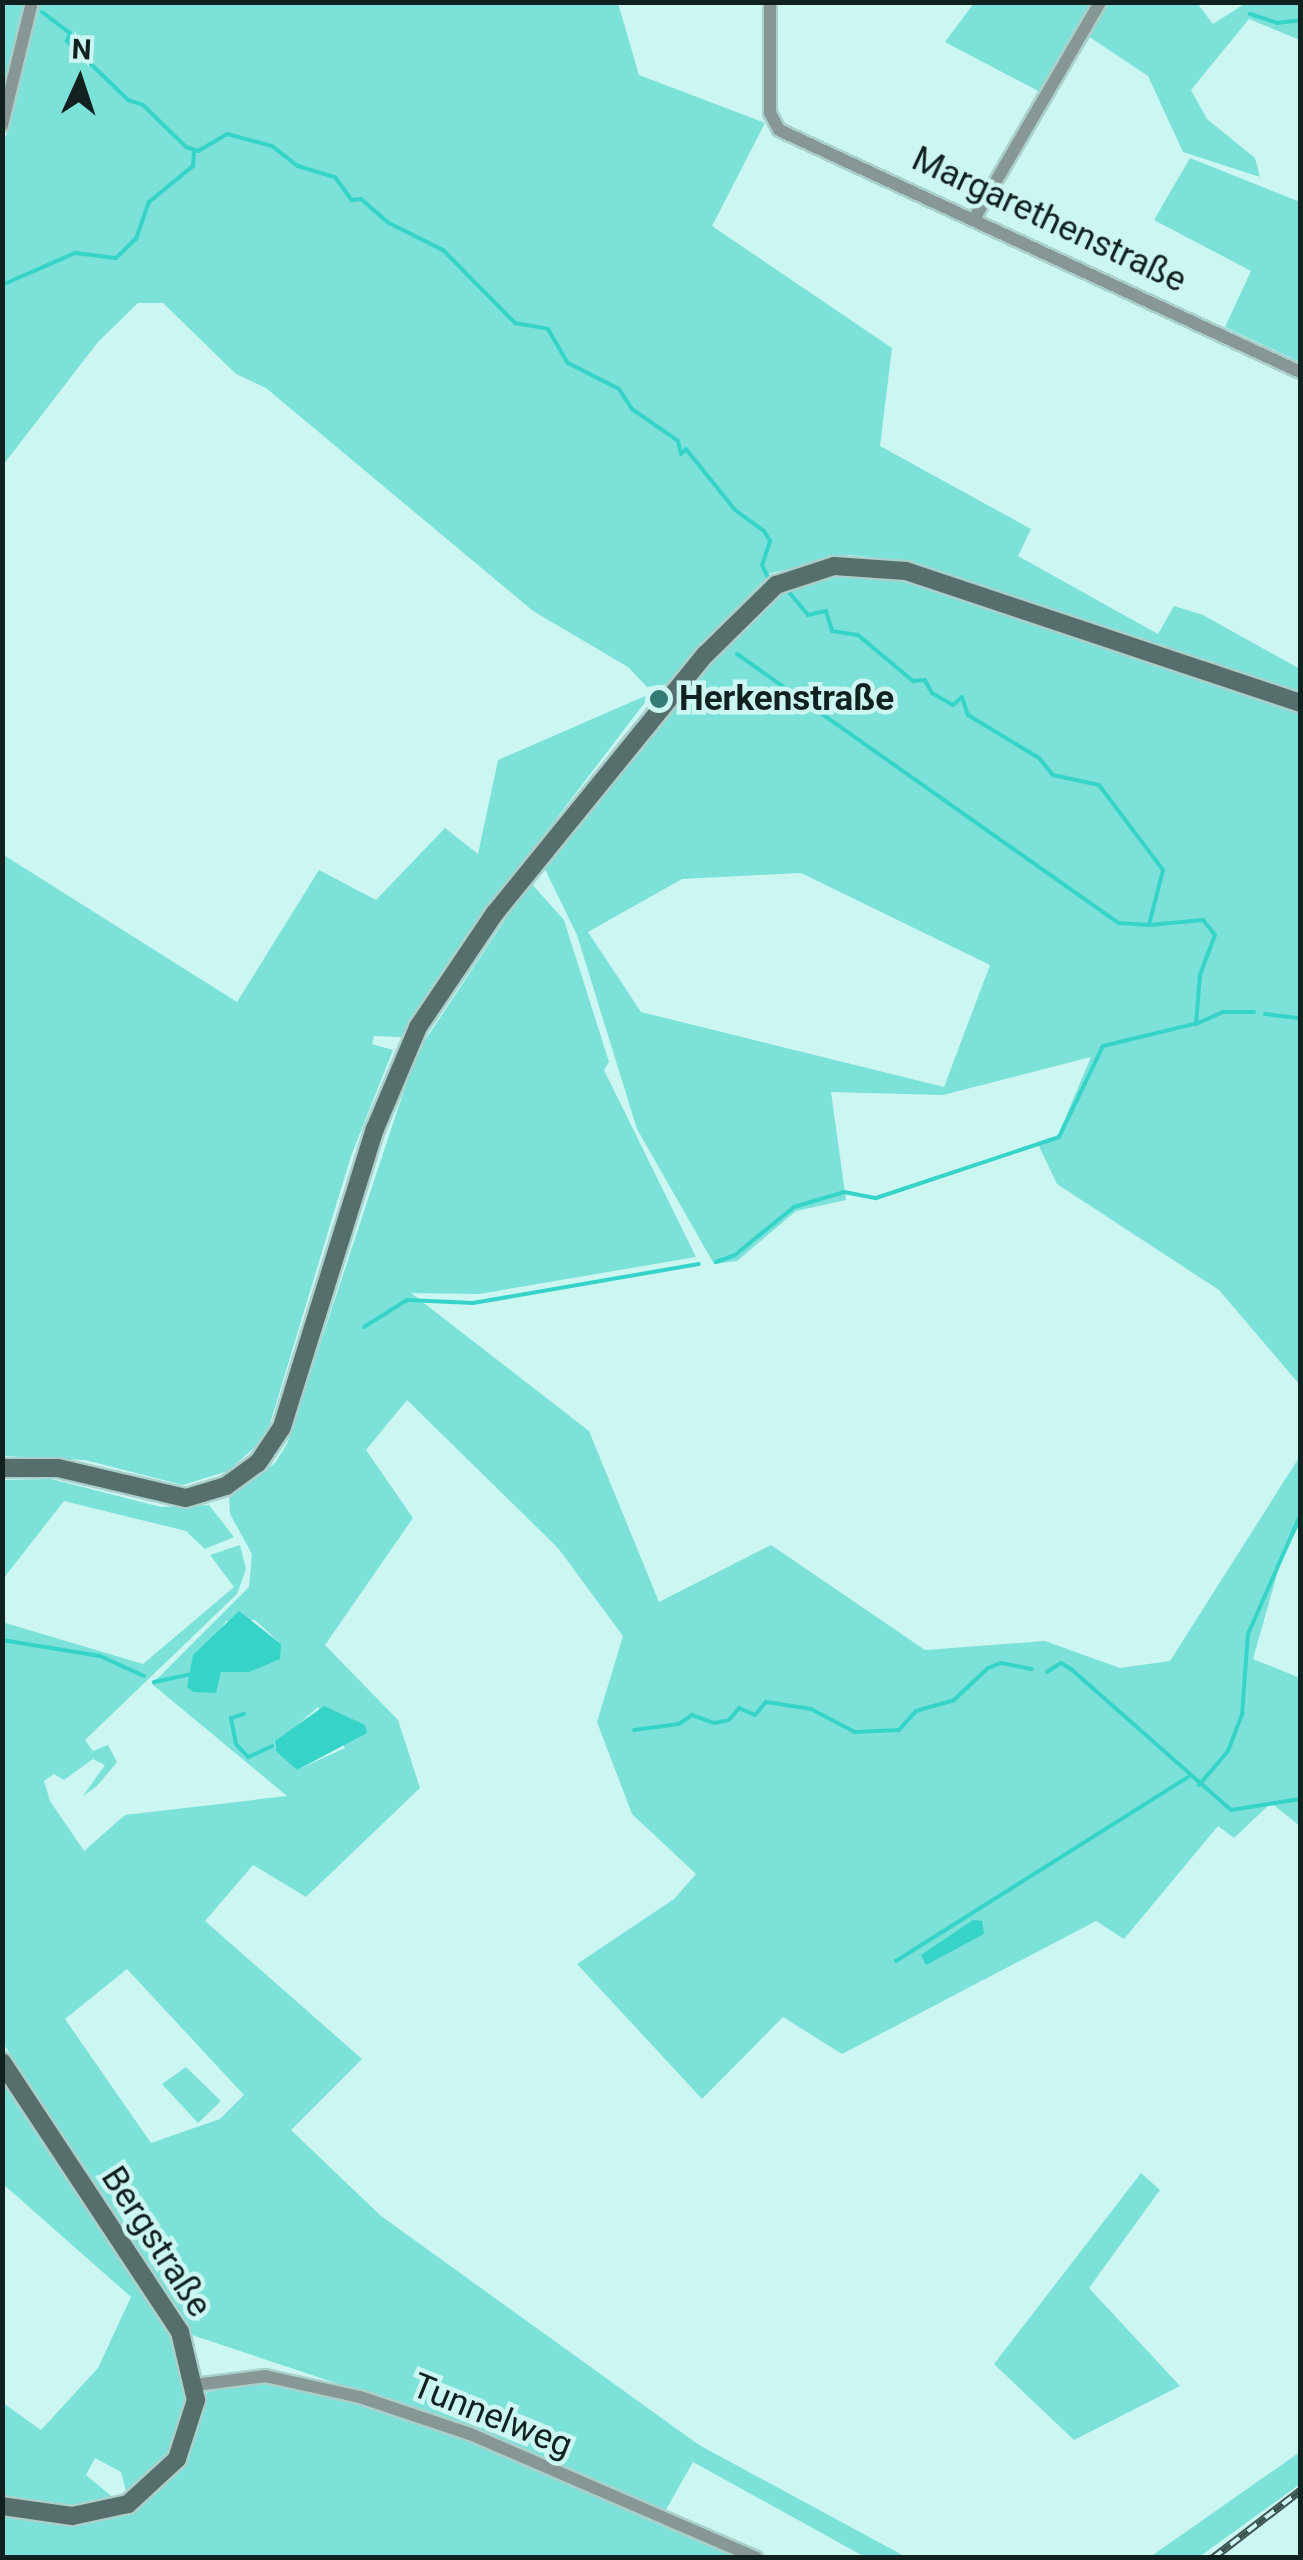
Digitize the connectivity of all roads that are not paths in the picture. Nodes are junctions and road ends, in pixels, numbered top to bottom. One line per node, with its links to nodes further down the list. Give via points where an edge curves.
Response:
1 (32, 2): 4 (street)
2 (770, 2): 5 (street, Margarethenstraße, via 774,124)
3 (1100, 2): 5 (street)
4 (2, 125)
5 (975, 216): 6 (street, Margarethenstraße)
6 (1300, 372)
7 (1300, 703): 8 (main road, via 906,571 834,566 776,585 705,656 495,913 436,997 387,1096 282,1427 258,1464 226,1486 186,1498 58,1468)
8 (2, 1468)
9 (2, 2062): 10 (main road, Bergstraße, via 170,2315)
10 (195, 2385): 11 (main road, Bergstraße, via 191,2426 177,2460 135,2500 86,2516); 12 (street, Tunnelweg, via 265,2376 360,2397 470,2434)
11 (2, 2506)
12 (756, 2558)

